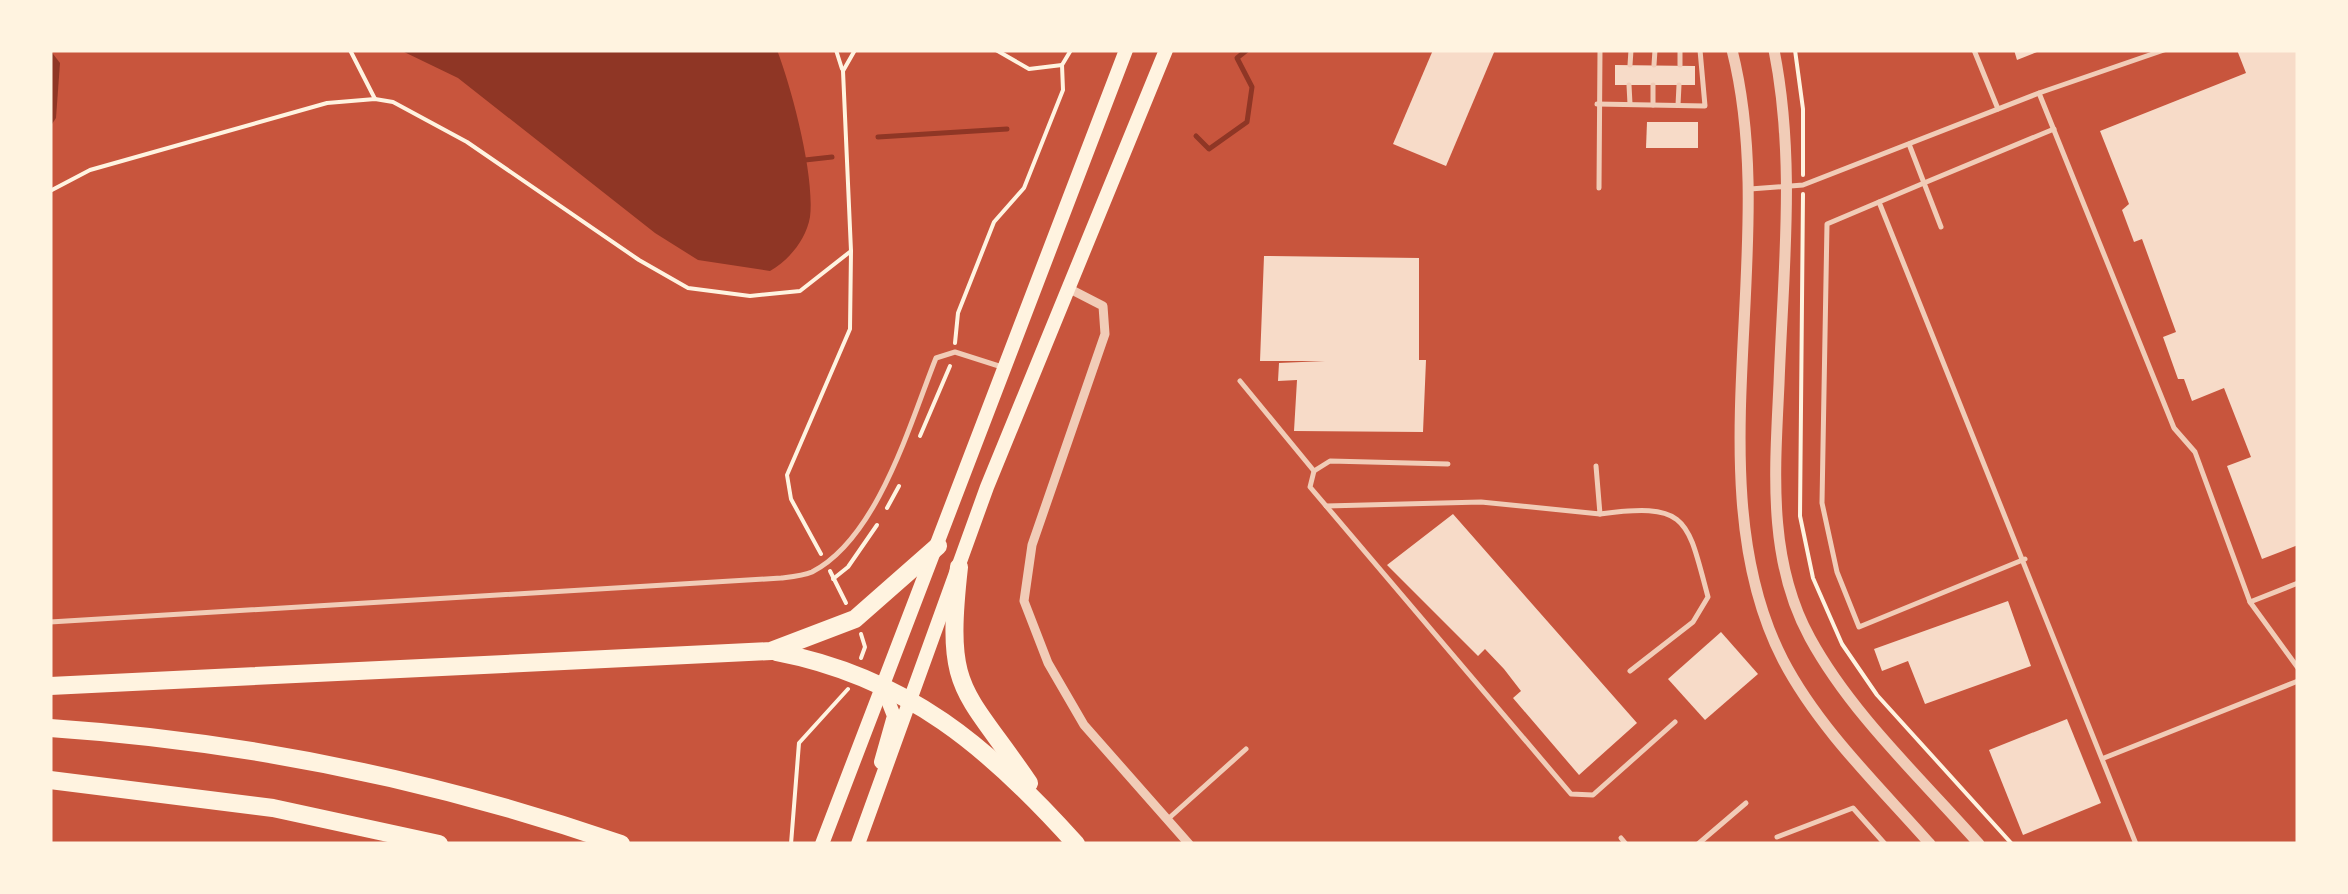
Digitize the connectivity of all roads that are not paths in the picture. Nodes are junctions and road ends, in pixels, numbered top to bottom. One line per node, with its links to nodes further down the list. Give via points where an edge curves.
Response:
1 (1126, 50): 33 (main road)
2 (1166, 50): 32 (main road)
3 (1600, 50): 19 (lane)
4 (1631, 50): 12 (lane)
5 (1655, 50): 13 (lane)
6 (1680, 50): 14 (lane)
7 (1700, 50): 22 (lane, via 1705,106)
8 (1732, 50): 29 (street)
9 (1774, 50): 27 (street)
10 (1974, 50): 23 (lane)
11 (2164, 50): 18 (lane)
12 (1630, 65)
13 (1654, 66)
14 (1680, 66)
15 (1630, 85): 20 (lane)
16 (1653, 85): 21 (lane)
17 (1679, 85): 22 (lane)
18 (2039, 93): 23 (lane); 24 (lane)
19 (1596, 104): 20 (lane); 28 (lane)
20 (1630, 104): 21 (lane)
21 (1652, 105): 22 (lane)
22 (1678, 105)
23 (1998, 109): 25 (lane)
24 (2054, 129): 26 (lane); 44 (lane, via 2174,428 2195,452)
25 (1909, 144): 26 (lane); 27 (lane)
26 (1924, 183): 30 (lane); 31 (lane)
27 (1787, 186): 29 (lane); 71 (street, via 1775,470 1784,571 1810,638 1843,688)
28 (1598, 188)
29 (1750, 189): 70 (street, via 1742,498 1761,608 1819,716)
30 (1880, 202): 41 (lane); 41 (lane, via 1828,224 1822,503 1836,572 1859,628)
31 (1941, 226)
32 (1068, 288): 42 (main road); 60 (street, via 1103,306 1105,334 1032,545 1024,601 1048,663 1084,725)
33 (1002, 368): 40 (main road); 45 (lane, via 955,352 936,358 882,489 848,542 810,573)
34 (1240, 381): 37 (lane)
35 (1448, 464): 37 (lane, via 1330,461)
36 (1596, 466): 39 (lane)
37 (1314, 471): 38 (lane, via 1310,488)
38 (1326, 506): 39 (lane, via 1481,502); 53 (lane, via 1571,794 1593,795)
39 (1600, 514): 48 (lane, via 1636,509 1682,520 1708,598 1693,622)
40 (938, 546): 46 (highway, via 855,618); 51 (main road)
41 (2024, 560): 56 (lane)
42 (959, 567): 52 (main road); 59 (highway, via 953,648 962,691)
43 (2298, 583): 44 (lane)
44 (2250, 602): 47 (lane)
45 (50, 622)
46 (771, 651): 50 (highway); 51 (highway, via 832,664)
47 (2298, 668)
48 (1630, 671)
49 (2298, 681): 56 (lane)
50 (50, 686)
51 (883, 687): 52 (highway); 64 (main road); 65 (main road, via 894,716)
52 (912, 703): 59 (highway, via 960,730); 65 (main road)
53 (1675, 722)
54 (50, 728): 63 (highway, via 194,742 373,775)
55 (1246, 750): 60 (lane)
56 (2104, 758): 72 (lane)
57 (50, 780): 62 (highway, via 273,808)
58 (1746, 803): 68 (lane)
59 (1052, 816): 66 (highway)
60 (1168, 820): 67 (street)
61 (1776, 837): 69 (lane, via 1853,808)
62 (438, 844)
63 (621, 844)
64 (822, 844)
65 (858, 844)
66 (1076, 844)
67 (1190, 844)
68 (1698, 844)
69 (1885, 844)
70 (1930, 844)
71 (1979, 844)
72 (2136, 844)

